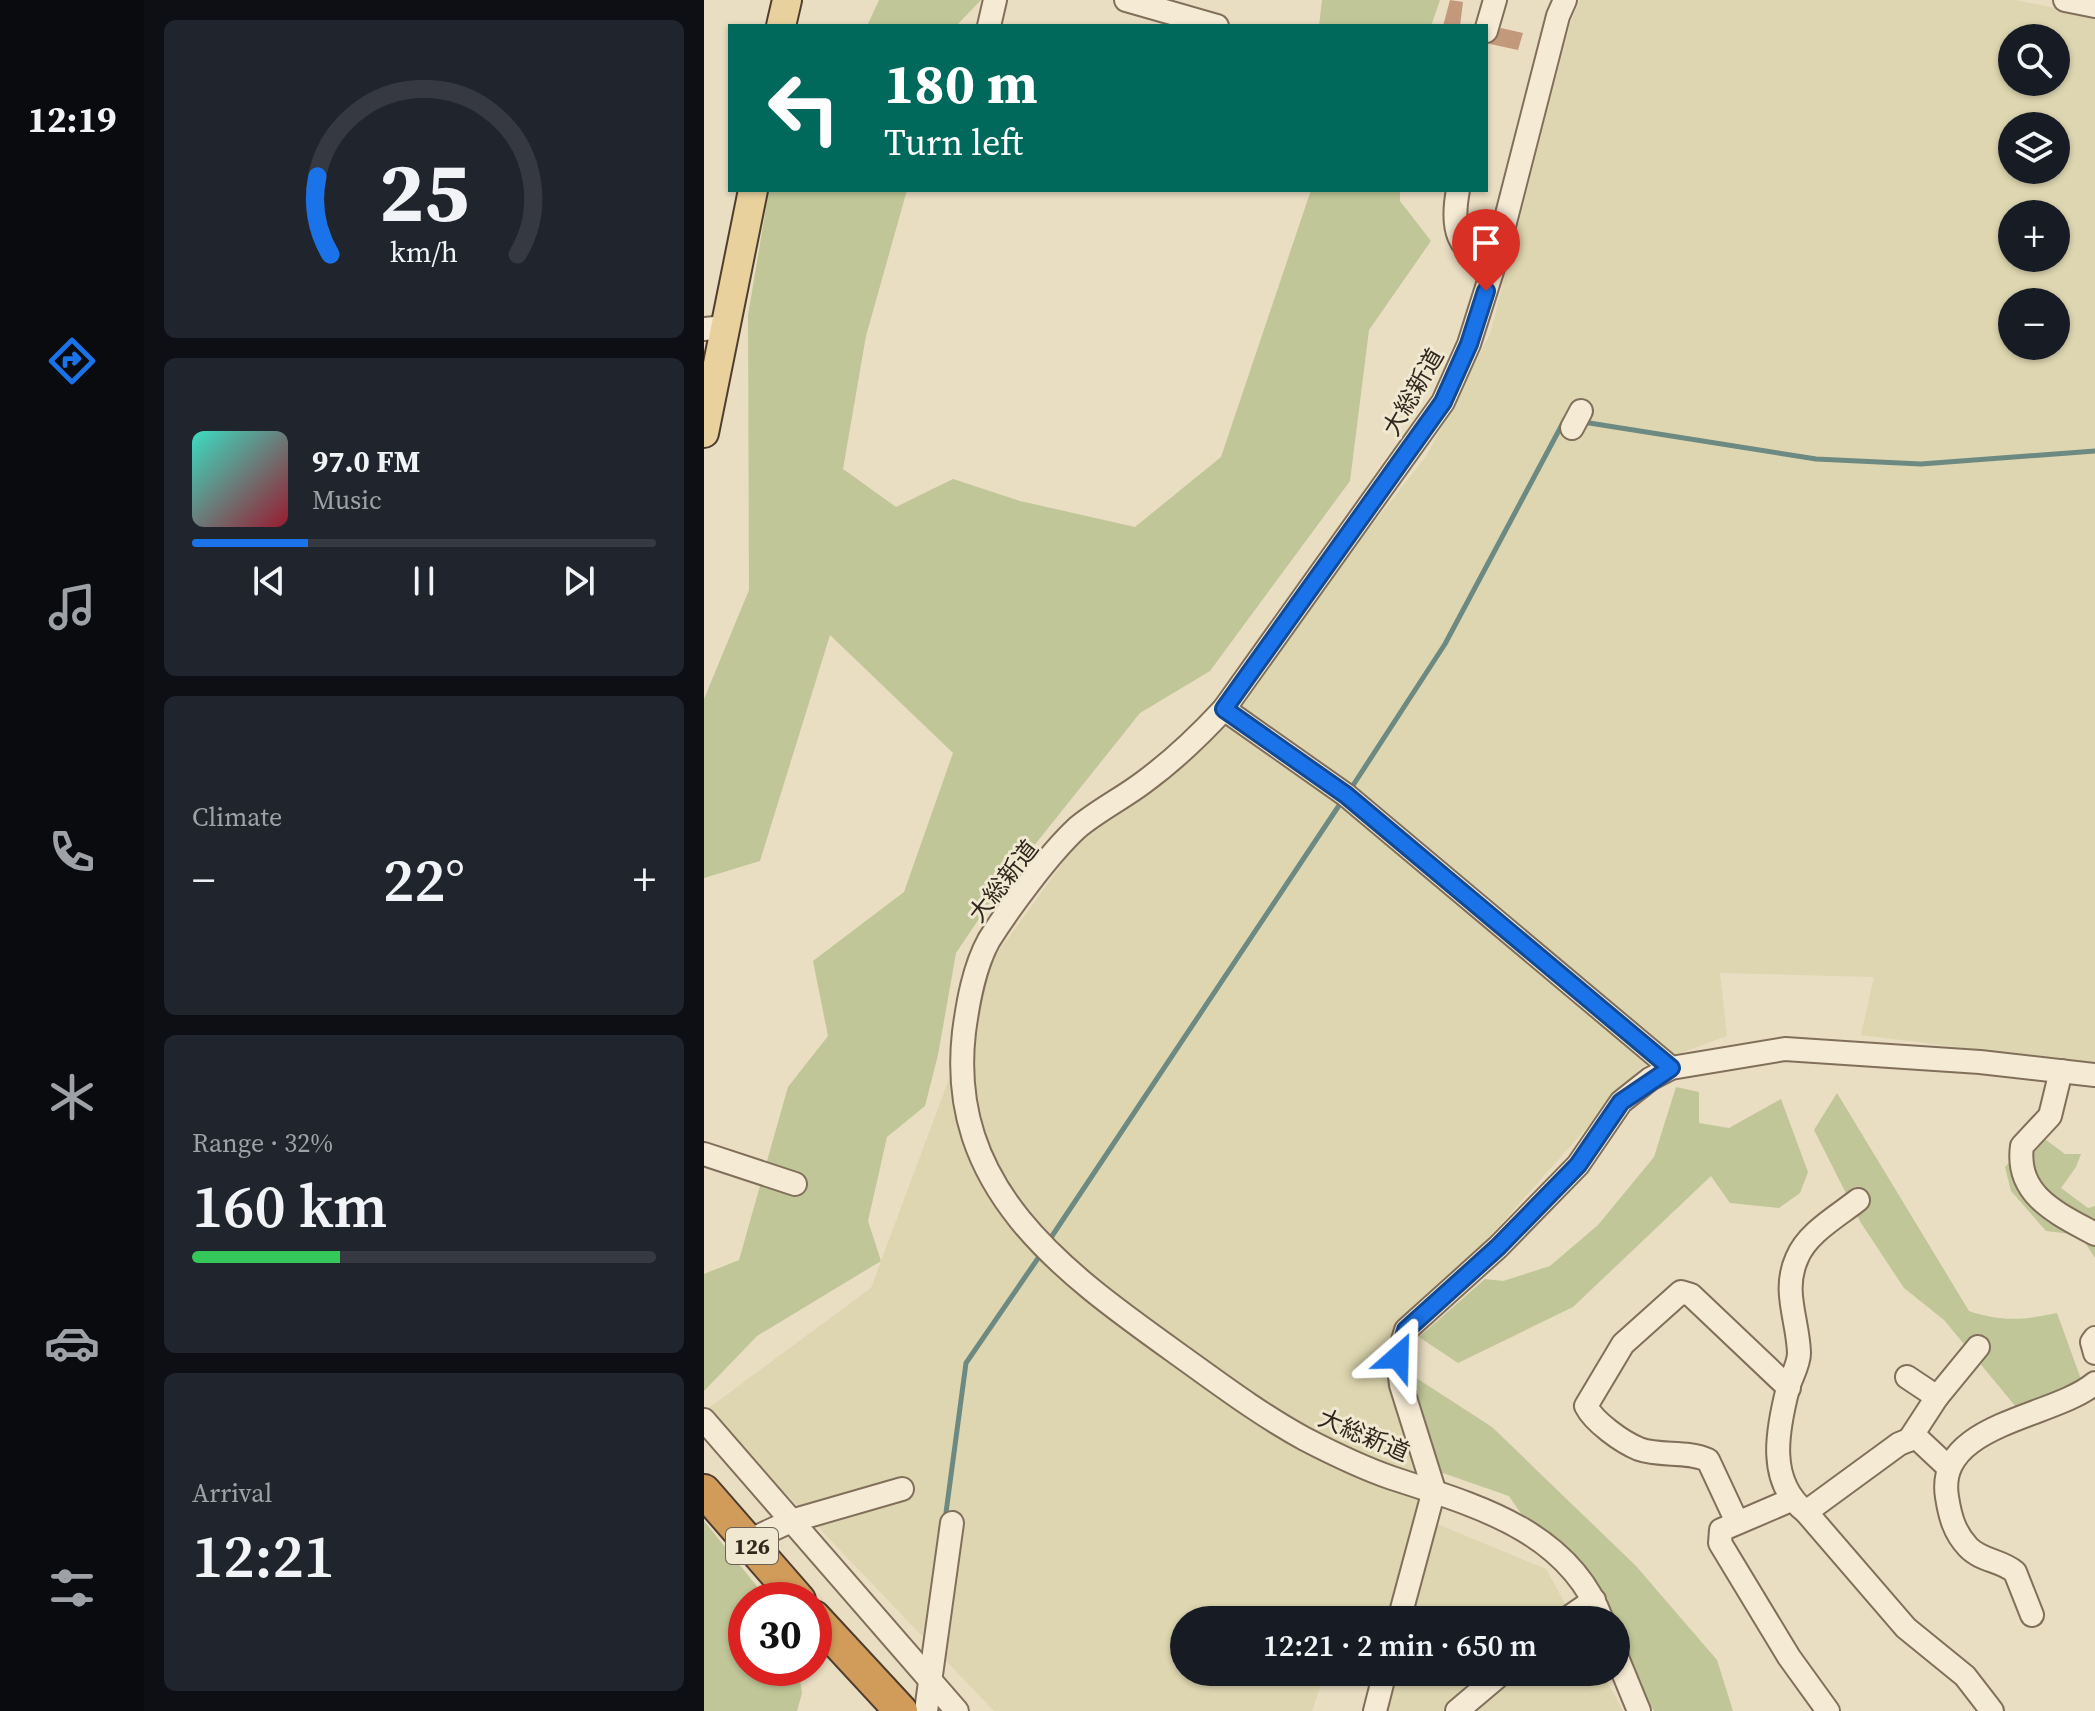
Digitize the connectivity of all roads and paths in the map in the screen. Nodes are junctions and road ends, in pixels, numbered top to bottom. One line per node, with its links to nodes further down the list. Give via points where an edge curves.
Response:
1 (787, 0): 9 (main road)
2 (995, 0): 10 (street)
3 (1126, 0): 8 (street)
4 (1495, 0): 12 (street)
5 (1563, 0): 15 (street, 大総新道)
6 (2065, 0): 7 (street)
7 (2095, 6)
8 (1163, 12): 11 (street)
9 (781, 24)
10 (989, 24)
11 (1209, 24)
12 (1488, 24)
13 (752, 192): 16 (main road)
14 (1458, 192): 15 (street, via 1457,239 1467,251)
15 (1494, 265): 18 (street, 大総新道, via 1469,344 1443,402)
16 (715, 328): 17 (main road)
17 (704, 433)
18 (1224, 709): 19 (street, via 1346,795); 37 (street, 大総新道, via 1190,745 1077,829 987,943 968,999 961,1058 966,1108 980,1159 1016,1220 1077,1281 1305,1439 1389,1477)
19 (1671, 1068): 20 (street, via 1785,1049); 37 (street, via 1621,1102 1578,1165 1406,1330 1398,1357 1401,1385)
20 (2061, 1071): 21 (street); 25 (street, via 2050,1116 2022,1146 2023,1168 2044,1206)
21 (2095, 1075)
22 (704, 1154): 23 (street)
23 (795, 1184)
24 (1858, 1200): 31 (street, via 1805,1242 1796,1258 1788,1287 1799,1356)
25 (2095, 1234)
26 (2095, 1338): 28 (street)
27 (1978, 1347): 32 (street)
28 (2095, 1353)
29 (1907, 1377): 32 (street)
30 (2095, 1383): 35 (street, via 2076,1397 1975,1438)
31 (1789, 1388): 39 (street, via 1777,1437 1779,1470); 40 (street, via 1691,1295 1681,1292 1623,1344 1586,1406 1591,1416 1640,1449 1708,1460)
32 (1937, 1397): 34 (street)
33 (704, 1420): 41 (street)
34 (1909, 1440): 35 (street, via 1916,1437); 39 (street)
35 (1948, 1467): 47 (street, via 1951,1522 1969,1548 2015,1572)
36 (902, 1489): 41 (street)
37 (1434, 1490): 45 (street); 46 (street, 大総新道, via 1517,1523 1584,1582)
38 (704, 1491): 43 (highway, 126)
39 (1798, 1506): 40 (street); 60 (street, via 1906,1628 1965,1676)
40 (1736, 1520): 59 (street, via 1721,1530 1720,1543)
41 (791, 1521): 43 (street); 49 (street)
42 (952, 1523): 49 (street)
43 (748, 1541): 44 (highway, 126)
44 (783, 1582)
45 (1403, 1606)
46 (1596, 1606)
47 (2032, 1615)
48 (832, 1636): 53 (highway)
49 (929, 1682): 54 (street); 55 (street)
50 (1381, 1686): 56 (street)
51 (1486, 1686): 57 (street)
52 (1629, 1686): 58 (street)
53 (901, 1711)
54 (926, 1711)
55 (957, 1711)
56 (1375, 1711)
57 (1457, 1711)
58 (1639, 1711)
59 (1828, 1711)
60 (1992, 1711)

